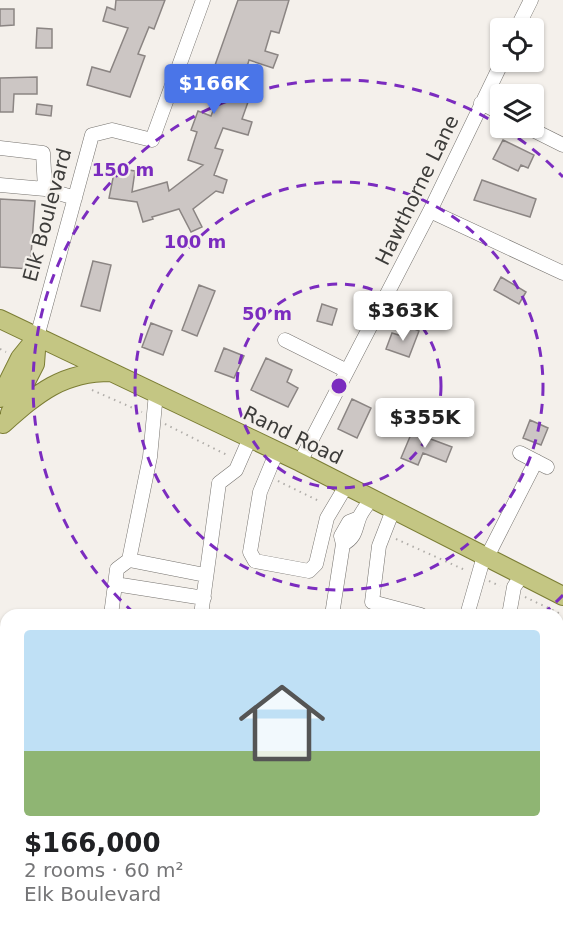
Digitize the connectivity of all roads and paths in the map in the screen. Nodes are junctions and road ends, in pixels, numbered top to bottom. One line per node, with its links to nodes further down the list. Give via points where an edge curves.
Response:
1 (203, 0): 12 (street, Elk Boulevard, via 152,140 112,130 92,135)
2 (531, 0): 3 (street)
3 (522, 18)
4 (496, 72): 5 (street, Hawthorne Lane)
5 (481, 104): 6 (street); 13 (street, Hawthorne Lane)
6 (490, 108)
7 (544, 136): 8 (street)
8 (563, 145)
9 (0, 148): 11 (street, via 43,153)
10 (0, 185): 11 (street)
11 (45, 189): 12 (street)
12 (75, 198): 16 (street, Elk Boulevard)
13 (430, 211): 14 (street); 18 (street, Hawthorne Lane)
14 (563, 273)
15 (0, 319): 16 (main road, Rand Road)
16 (37, 337): 19 (main road, Rand Road); 22 (main road, Elk Boulevard, via 20,358); 24 (main road, Elk Boulevard, via 35,364)
17 (285, 340): 18 (street)
18 (348, 370): 29 (street, Hawthorne Lane)
19 (112, 372): 21 (main road, Rand Road); 24 (main road, via 58,381 42,390)
20 (90, 389): 23 (path)
21 (156, 393): 23 (street); 25 (main road, Rand Road)
22 (0, 398)
23 (154, 419): 28 (path); 37 (street)
24 (2, 426)
25 (250, 438): 26 (main road, Rand Road); 28 (street)
26 (277, 451): 29 (main road, Rand Road); 30 (street)
27 (520, 453): 36 (street, via 542,464)
28 (240, 462): 38 (street, via 219,483)
29 (300, 462): 31 (main road, Rand Road)
30 (267, 475): 33 (path); 33 (street, via 260,492 250,552 255,561 309,571 316,564)
31 (346, 486): 32 (main road, Rand Road); 33 (street)
32 (371, 499): 34 (main road, Rand Road); 47 (street, via 351,540 343,544)
33 (333, 508)
34 (393, 510): 35 (street); 36 (main road, Rand Road)
35 (384, 533): 40 (path); 48 (street, via 372,602)
36 (485, 557): 39 (main road, Rand Road); 40 (street)
37 (129, 560): 38 (street); 41 (street, via 117,569)
38 (205, 575): 44 (street)
39 (522, 575): 42 (street); 43 (main road, Rand Road)
40 (478, 576): 42 (path); 49 (street)
41 (115, 584): 44 (street); 45 (street)
42 (513, 592): 50 (street); 51 (path)
43 (563, 596)
44 (204, 598): 46 (street)
45 (112, 609)
46 (202, 609)
47 (333, 609)
48 (398, 609)
49 (469, 609)
50 (510, 609)
51 (550, 609)

